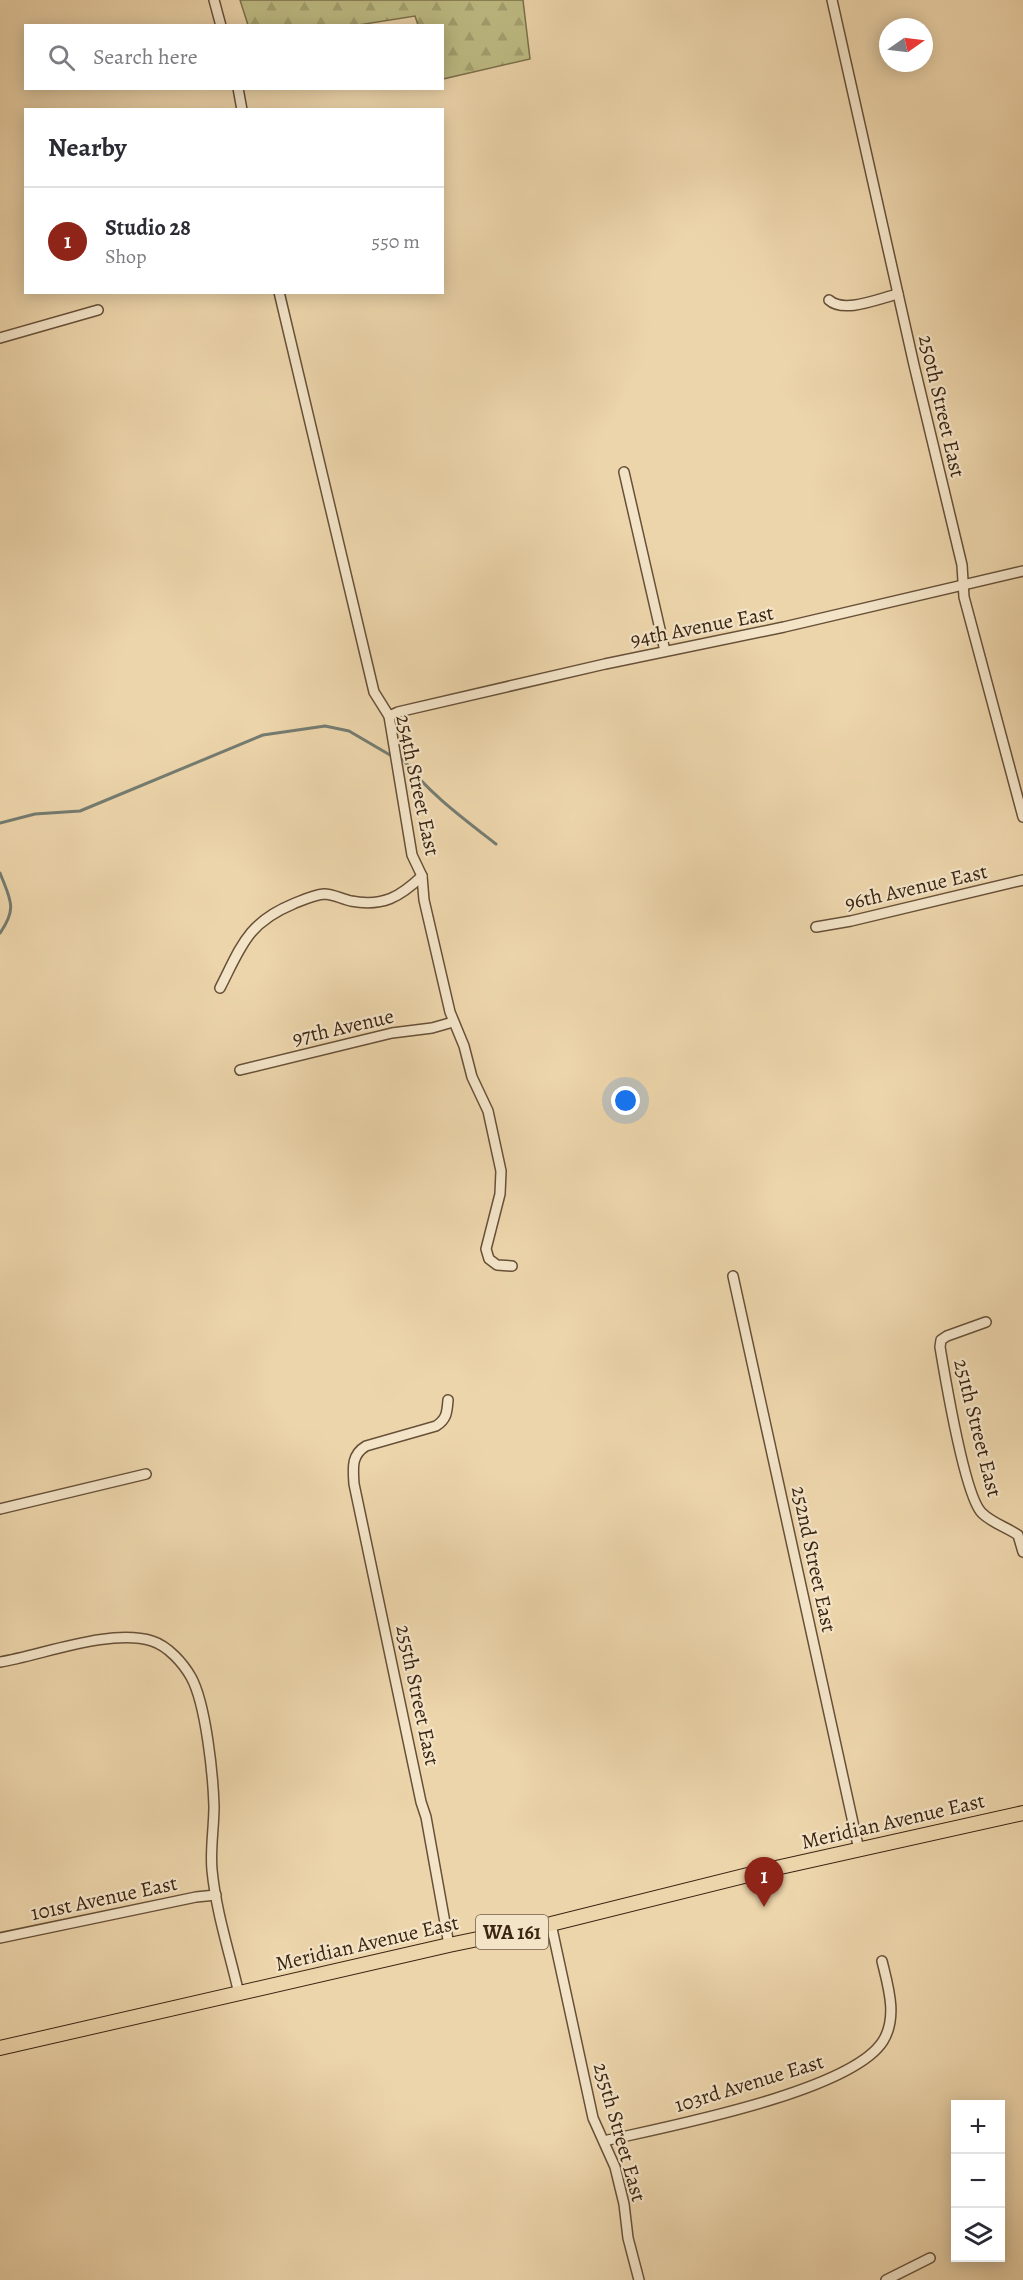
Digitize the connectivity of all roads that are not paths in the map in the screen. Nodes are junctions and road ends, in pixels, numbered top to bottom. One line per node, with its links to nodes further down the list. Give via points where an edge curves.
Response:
1 (214, 0): 3 (street)
2 (832, 0): 7 (street, 250th Street East)
3 (220, 24)
4 (238, 90): 5 (street)
5 (242, 108)
6 (279, 294): 15 (street, 254th Street East, via 374,692)
7 (898, 294): 8 (street, via 847,306); 13 (street, 250th Street East)
8 (830, 300)
9 (98, 310): 10 (street)
10 (0, 338)
11 (624, 472): 14 (street)
12 (1023, 571): 13 (street, 94th Avenue East)
13 (964, 585): 14 (street, 94th Avenue East); 16 (street, 250th Street East)
14 (665, 651): 15 (street, 94th Avenue East)
15 (389, 716): 17 (street, 254th Street East, via 412,855)
16 (1023, 818)
17 (422, 876): 20 (street, via 403,894 379,901 369,903 320,895 263,919 244,942); 21 (street, 254th Street East, via 424,900)
18 (1023, 880): 19 (street, 96th Avenue East)
19 (816, 927)
20 (220, 988)
21 (453, 1022): 22 (street, 97th Avenue); 23 (street, 254th Street East, via 488,1111 501,1171 500,1194 486,1249 489,1260)
22 (240, 1070)
23 (512, 1266)
24 (732, 1276): 32 (street, 252nd Street East)
25 (986, 1322): 29 (street, 251th Street East, via 947,1336 940,1347 976,1507 1018,1535)
26 (448, 1400): 36 (street, 255th Street East, via 445,1418 436,1426 366,1446 353,1462 354,1484 426,1817)
27 (146, 1474): 28 (street)
28 (0, 1509)
29 (1023, 1552)
30 (0, 1662): 33 (street, via 126,1638 152,1641 177,1658 192,1678 210,1756)
31 (1023, 1813): 32 (main road, Meridian Avenue East / WA 161)
32 (860, 1850): 34 (main road, Meridian Avenue East / WA 161)
33 (216, 1895): 35 (street, 101st Avenue East); 38 (street)
34 (551, 1924): 36 (main road, Meridian Avenue East / WA 161); 40 (street, 255th Street East, via 593,2118)
35 (0, 1938)
36 (449, 1945): 38 (main road, Meridian Avenue East / WA 161)
37 (882, 1961): 40 (street, 103rd Avenue East, via 891,2011 885,2039 850,2069 810,2087)
38 (239, 1994): 39 (main road, Meridian Avenue East / WA 161)
39 (0, 2048)
40 (604, 2141): 42 (street, 255th Street East, via 615,2167)
41 (930, 2258): 43 (street)
42 (639, 2280)
43 (886, 2280)

